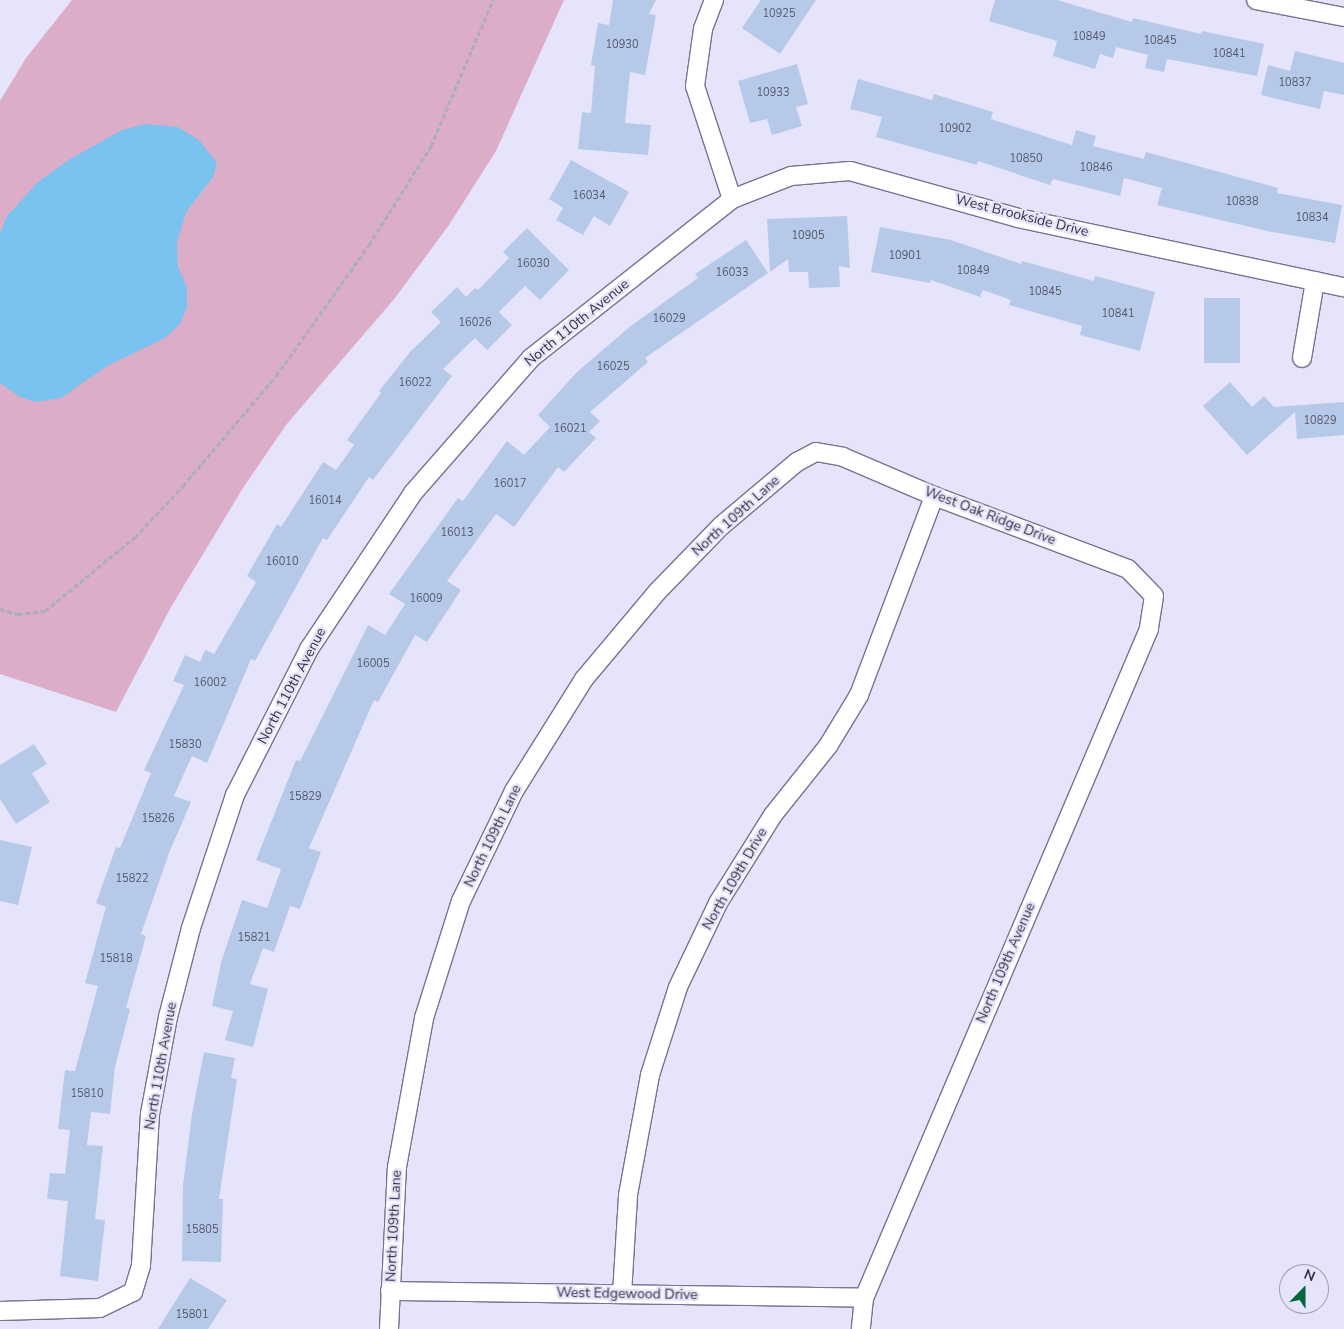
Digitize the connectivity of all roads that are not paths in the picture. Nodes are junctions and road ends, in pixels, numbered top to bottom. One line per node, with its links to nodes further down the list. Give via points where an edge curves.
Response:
1 (714, 0): 4 (street, via 703,29 695,86)
2 (1256, 0): 3 (street)
3 (1344, 17)
4 (732, 199): 5 (street, West Brookside Drive, via 791,176 850,171 1018,218); 14 (street, North 110th Avenue, via 531,358 413,494 309,649 235,796 191,928 168,1017 150,1114 140,1265 133,1292 100,1308)
5 (1315, 281): 6 (street, West Brookside Drive); 7 (street)
6 (1344, 287)
7 (1302, 358)
8 (816, 452): 9 (street, West Oak Ridge Drive, via 843,457); 11 (street, North 109th Lane, via 797,462 721,526 657,592 584,679 514,791 461,901 424,1018 397,1167)
9 (934, 496): 10 (street, West Oak Ridge Drive, via 1128,569); 12 (street, North 109th Drive, via 859,695 828,746 773,815 718,903 678,987 650,1074 628,1195)
10 (1154, 596): 13 (street, North 109th Avenue, via 1148,629)
11 (390, 1290): 12 (street, West Edgewood Drive); 15 (street, North 109th Lane)
12 (622, 1294): 13 (street, West Edgewood Drive)
13 (864, 1298): 16 (street, North 109th Avenue)
14 (0, 1311)
15 (389, 1329)
16 (861, 1329)

